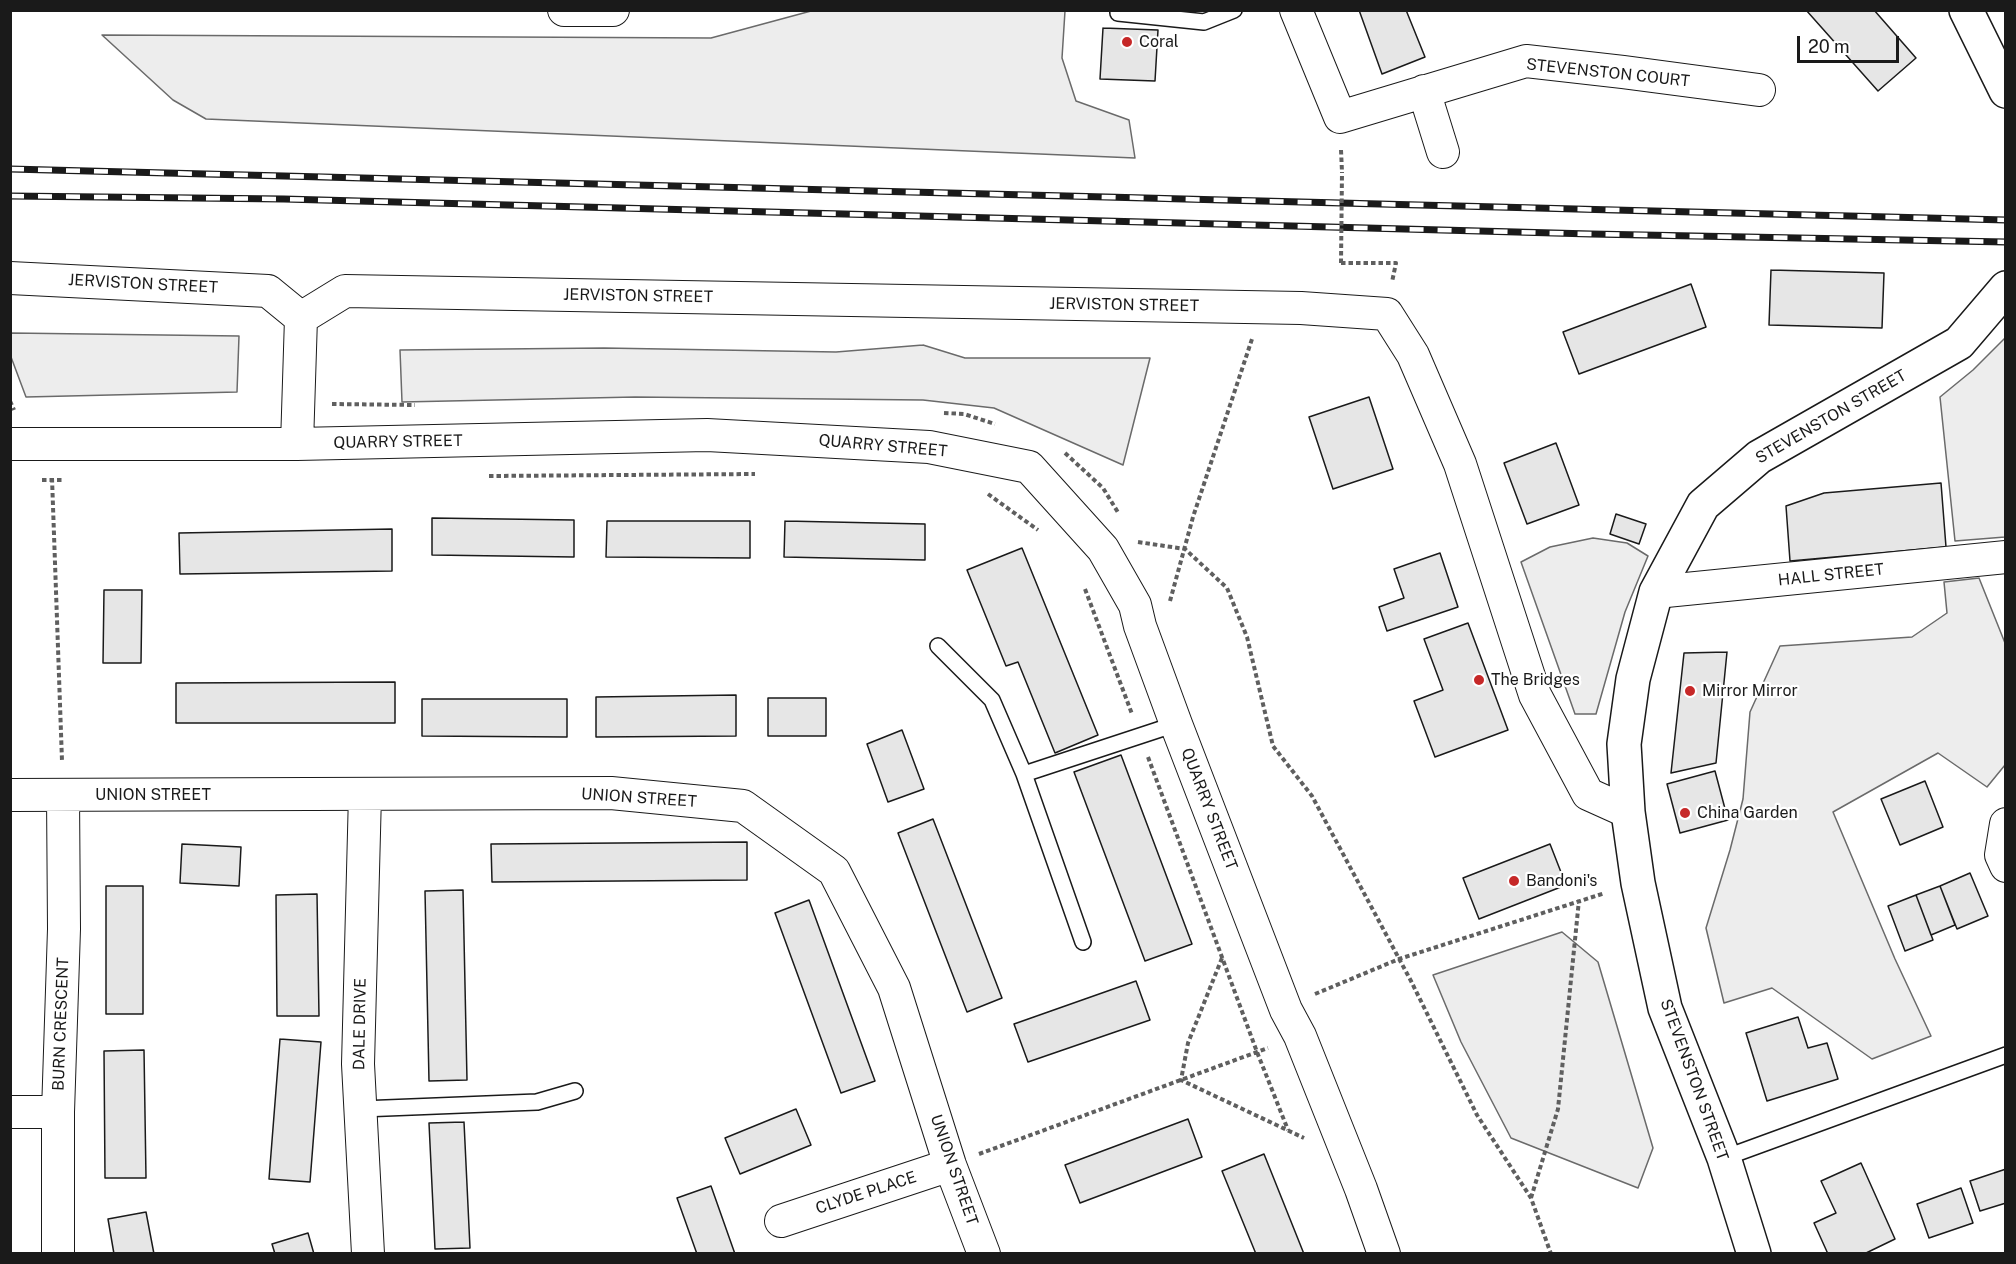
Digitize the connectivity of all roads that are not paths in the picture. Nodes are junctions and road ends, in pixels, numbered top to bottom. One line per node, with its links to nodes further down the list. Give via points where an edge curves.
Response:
1 (564, 10): 2 (street)
2 (613, 10)
3 (1234, 10): 6 (lane, via 1204,22)
4 (1296, 10): 9 (street, STEVENSTON COURT, via 1340,117)
5 (1966, 10): 8 (main road)
6 (1118, 14)
7 (1759, 90): 9 (street, STEVENSTON COURT, via 1526,61)
8 (2006, 91)
9 (1424, 92): 10 (street)
10 (1443, 152)
11 (10, 278): 13 (street, JERVISTON STREET, via 268,291)
12 (2006, 288): 17 (main road, STEVENSTON STREET, via 1959,343 1759,457 1719,491 1703,505)
13 (301, 318): 15 (street); 24 (street, JERVISTON STREET, via 345,291 1263,308 1387,314 1413,355 1460,464 1535,695 1588,794)
14 (10, 444): 15 (street, QUARRY STREET)
15 (297, 444): 19 (street, QUARRY STREET, via 707,435 929,447 1029,467 1103,549 1136,605)
16 (2006, 557): 17 (street, HALL STREET)
17 (1656, 592): 24 (main road, STEVENSTON STREET, via 1633,679 1625,733)
18 (938, 646): 20 (lane, via 992,700)
19 (1176, 724): 20 (lane); 39 (street, QUARRY STREET)
20 (1024, 774): 27 (lane)
21 (365, 794): 23 (street, UNION STREET); 30 (street, DALE DRIVE, via 358,1064); 34 (street, UNION STREET, via 611,793 743,806 834,871 894,988)
22 (10, 795): 23 (street, UNION STREET)
23 (63, 795): 32 (street, BURN CRESCENT, via 64,929)
24 (1628, 812): 33 (main road, STEVENSTON STREET, via 1638,884 1665,1008)
25 (2006, 824): 26 (street, via 2001,855)
26 (2006, 866)
27 (1083, 942)
28 (2006, 1055): 33 (lane)
29 (575, 1090): 30 (lane, via 537,1102)
30 (361, 1109): 37 (street, DALE DRIVE)
31 (10, 1112): 32 (street)
32 (58, 1112): 36 (street, BURN CRESCENT)
33 (1724, 1158): 40 (main road, STEVENSTON STREET)
34 (950, 1165): 35 (street, CLYDE PLACE); 38 (street, UNION STREET)
35 (781, 1221)
36 (58, 1254)
37 (368, 1254)
38 (984, 1254)
39 (1384, 1254)
40 (1754, 1254)

